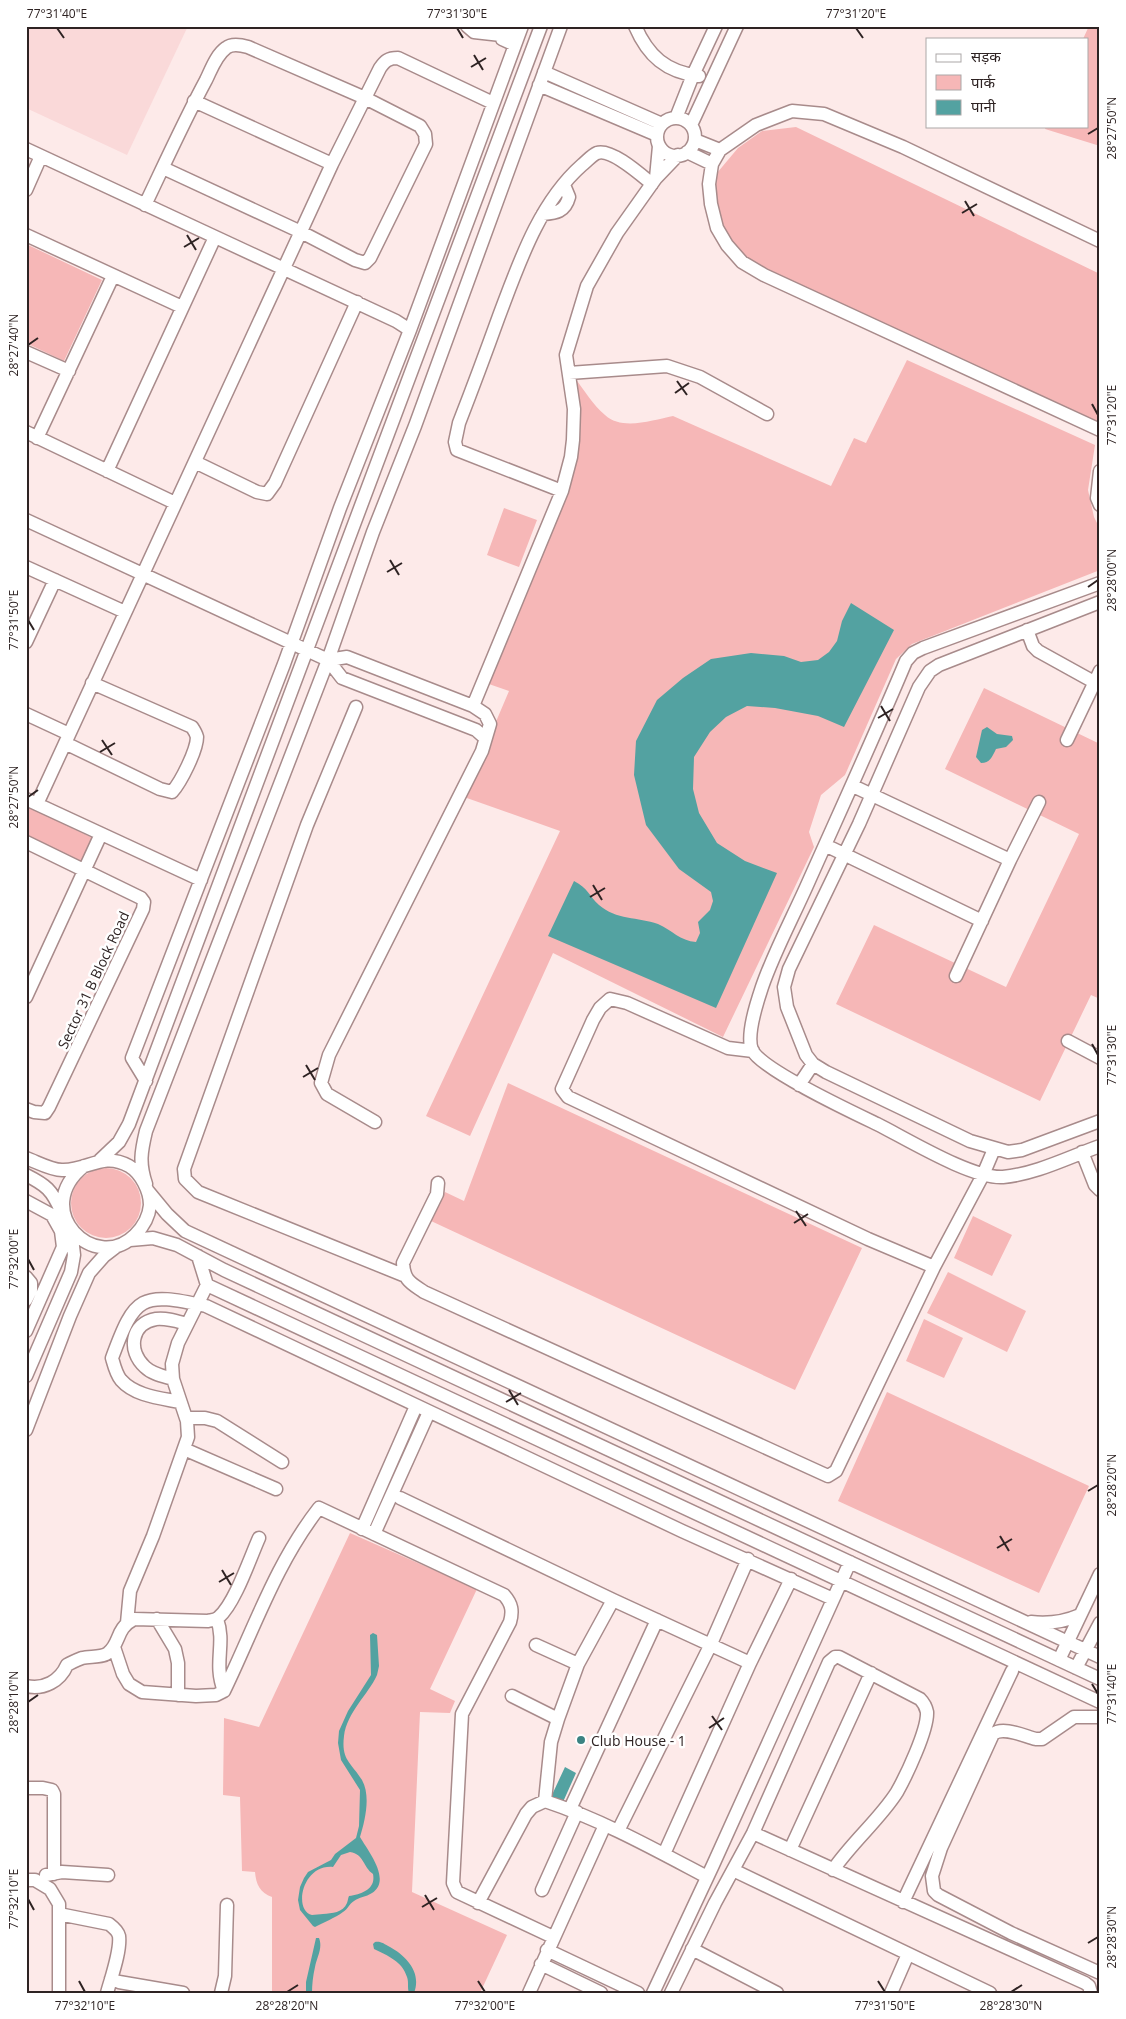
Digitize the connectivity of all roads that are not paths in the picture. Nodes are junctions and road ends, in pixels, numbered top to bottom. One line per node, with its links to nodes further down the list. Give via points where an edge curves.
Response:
1 (467, 26): 7 (street, via 484,34 501,35 508,30)
2 (541, 26): 62 (street)
3 (561, 26): 8 (street)
4 (635, 26): 9 (street, via 648,51 657,59 670,68)
5 (716, 26): 9 (street)
6 (737, 26): 10 (street)
7 (519, 35): 15 (street)
8 (544, 72): 11 (street); 12 (street)
9 (693, 76): 10 (street); 17 (street)
10 (712, 78): 18 (street)
11 (539, 85): 16 (street); 63 (street)
12 (598, 96): 16 (street); 19 (street)
13 (365, 98): 14 (street, via 236,44 227,47 218,57); 15 (street, via 386,60 398,58); 25 (street); 31 (street, via 420,126 426,134 426,144 365,263)
14 (194, 101): 25 (street); 27 (street)
15 (493, 104): 39 (street)
16 (592, 108): 19 (street)
17 (676, 118): 18 (street); 19 (street, via 671,118)
18 (691, 125): 20 (street)
19 (659, 135): 23 (street, via 667,154); 28 (street)
20 (695, 140): 22 (street); 23 (street)
21 (26, 149): 24 (street)
22 (720, 150): 26 (street); 34 (street, via 756,125 792,111 824,114 903,147)
23 (683, 154): 26 (street); 28 (street)
24 (41, 156): 29 (street); 30 (street)
25 (332, 164): 31 (street)
26 (712, 164): 44 (street, via 709,184 717,228 726,245 742,262)
27 (162, 168): 30 (street); 31 (street)
28 (654, 181): 42 (street, via 616,232 588,286 566,355); 49 (street, via 604,152 591,157 564,185 568,197 564,208 557,213 543,214 534,231 539,240 527,269 516,273 484,356 490,366 478,395 467,402 456,432 458,450)
29 (26, 190)
30 (145, 205): 33 (street)
31 (300, 232): 35 (street)
32 (26, 235): 36 (street)
33 (215, 237): 35 (street); 38 (street)
34 (1100, 242)
35 (284, 269): 37 (street); 46 (street)
36 (114, 276): 38 (street); 41 (street)
37 (357, 302): 39 (street, via 396,321 404,320); 46 (street, via 275,483 267,494)
38 (182, 308): 47 (street)
39 (411, 327): 61 (street, via 340,508)
40 (26, 352): 41 (street)
41 (68, 371): 45 (street)
42 (569, 373): 43 (street, via 667,366 700,377); 49 (street, via 574,409 573,440)
43 (767, 414)
44 (1100, 430)
45 (32, 435): 47 (street)
46 (195, 462): 50 (street)
47 (107, 471): 50 (street)
48 (1100, 471): 51 (street, via 1097,498)
49 (562, 491): 66 (street)
50 (176, 503): 54 (street)
51 (1100, 505)
52 (26, 520): 54 (street)
53 (26, 567): 55 (street)
54 (143, 573): 58 (street); 61 (street)
55 (55, 580): 58 (street); 60 (street)
56 (1100, 583): 72 (street, via 913,653 906,660)
57 (1100, 602): 59 (street)
58 (125, 612): 65 (street)
59 (1027, 630): 64 (street, via 1038,651); 73 (street, via 930,671 919,687)
60 (26, 642)
61 (292, 643): 62 (street); 82 (street)
62 (307, 650): 63 (street); 92 (street)
63 (328, 660): 66 (street, via 347,657); 70 (street, via 342,678 476,730); 106 (street, via 146,1131 141,1169)
64 (1097, 677): 71 (street)
65 (92, 683): 69 (street); 69 (street, via 192,727 197,735 196,743 179,784 172,792 160,789)
66 (473, 706): 70 (street, via 489,719)
67 (356, 707): 113 (street, via 307,825 184,1169 185,1179 198,1192)
68 (26, 714): 69 (street)
69 (67, 738): 74 (street)
70 (485, 738): 96 (street, via 482,752 329,1055 321,1083 327,1094)
71 (1067, 740)
72 (853, 786): 73 (street); 77 (street)
73 (872, 794): 79 (street); 80 (street)
74 (32, 802): 76 (street)
75 (1039, 802): 80 (street)
76 (101, 834): 81 (street); 82 (street)
77 (825, 845): 79 (street); 85 (street)
78 (28, 847): 81 (street, Sector 31 B Block Road)
79 (844, 854): 83 (street); 86 (street, via 789,969)
80 (1010, 860): 83 (street)
81 (86, 870): 87 (street); 94 (street, Sector 31 B Block Road, via 142,898 143,909 49,1107 45,1113)
82 (201, 880): 92 (street, via 132,1058)
83 (982, 921): 84 (street)
84 (956, 976)
85 (762, 986): 86 (street); 89 (street, via 750,1035)
86 (784, 987): 91 (street, via 787,1008 796,1032)
87 (26, 997)
88 (1068, 1041): 90 (street)
89 (753, 1051): 93 (street); 112 (street, via 728,1048 627,1003 610,999 593,1020 562,1089 586,1105 859,1235)
90 (1100, 1058)
91 (813, 1064): 93 (street); 98 (street, via 970,1141)
92 (146, 1081): 101 (street, via 119,1142)
93 (799, 1085): 104 (street)
94 (26, 1108)
95 (1098, 1119): 97 (street); 98 (street, via 1022,1150)
96 (375, 1122)
97 (1100, 1145): 99 (street)
98 (994, 1149): 104 (street)
99 (1082, 1152): 104 (street, via 1027,1172 1003,1177); 107 (street)
100 (28, 1156): 102 (street, via 62,1170)
101 (100, 1160): 102 (street); 106 (street, via 130,1166)
102 (84, 1166): 109 (street, via 70,1178 63,1195 63,1211)
103 (26, 1175): 109 (street, via 45,1184 55,1196)
104 (983, 1175): 112 (street)
105 (438, 1183): 113 (street, via 437,1194 403,1264)
106 (147, 1188): 110 (street, via 150,1206 144,1226); 145 (street, via 186,1232)
107 (1100, 1190)
108 (26, 1201): 120 (street, via 52,1215 61,1231 63,1247)
109 (68, 1224): 110 (street, via 88,1243 102,1247); 118 (street, via 74,1255 71,1272)
110 (124, 1243): 111 (street, via 153,1238); 127 (street, via 104,1256 89,1273)
111 (198, 1256): 115 (street); 135 (street)
112 (934, 1267): 113 (street, via 836,1470 828,1476 424,1292)
113 (403, 1275)
114 (26, 1277): 116 (street, via 31,1283)
115 (207, 1285): 117 (street); 138 (street)
116 (26, 1300)
117 (197, 1304): 119 (street); 123 (street, via 154,1298 142,1302 134,1310 112,1358 120,1379 130,1388 148,1396); 124 (street)
118 (56, 1306): 120 (street); 121 (street)
119 (187, 1324): 122 (street, via 172,1364); 122 (street, via 168,1319 147,1322 136,1333 133,1342 136,1355 144,1366 155,1374)
120 (27, 1329)
121 (26, 1376)
122 (173, 1379): 123 (street)
123 (180, 1402): 126 (street)
124 (416, 1406): 125 (street); 132 (street)
125 (429, 1412): 132 (street); 134 (street)
126 (186, 1418): 128 (street, via 188,1437); 129 (street, via 217,1421)
127 (26, 1430)
128 (184, 1449): 130 (street); 146 (street, via 130,1591)
129 (282, 1462)
130 (276, 1489)
131 (400, 1498): 140 (street)
132 (368, 1531): 162 (street, via 319,1508 300,1532 273,1583); 183 (street, via 504,1595 510,1601 510,1622 462,1714 453,1883 457,1892)
133 (259, 1538): 143 (street, via 233,1596)
134 (748, 1559): 137 (street); 150 (street)
135 (850, 1562): 138 (street); 154 (street)
136 (1100, 1574): 141 (street)
137 (791, 1579): 139 (street); 155 (street)
138 (841, 1582): 139 (street); 165 (street)
139 (833, 1599): 180 (street)
140 (613, 1600): 144 (street); 156 (street)
141 (1080, 1615): 145 (street, via 1046,1624); 148 (street)
142 (157, 1619): 143 (street); 146 (street, via 134,1619); 163 (street, via 175,1649)
143 (217, 1619): 162 (street, via 221,1631 218,1677)
144 (658, 1620): 150 (street); 170 (street)
145 (1021, 1620): 148 (street)
146 (127, 1623): 151 (street)
147 (1100, 1623): 152 (street)
148 (1068, 1642): 152 (street); 154 (street)
149 (536, 1645): 156 (street)
150 (710, 1646): 155 (street); 172 (street)
151 (114, 1647): 161 (street, via 104,1656 83,1658 67,1665 63,1674 45,1686); 163 (street, via 129,1684 142,1692)
152 (1085, 1650): 153 (street); 157 (street)
153 (1100, 1657)
154 (1059, 1660): 157 (street)
155 (750, 1663): 175 (street)
156 (578, 1664): 167 (street)
157 (1076, 1668): 160 (street)
158 (1012, 1671): 184 (street)
159 (871, 1673): 173 (street, via 839,1657 828,1662); 174 (street); 177 (street, via 920,1699 927,1714 921,1738 896,1792)
160 (1100, 1679)
161 (26, 1686)
162 (224, 1691): 163 (street, via 216,1696)
163 (178, 1695)
164 (512, 1696): 167 (street)
165 (1100, 1702)
166 (1100, 1717): 193 (street, via 1074,1717 1042,1739 1003,1731 993,1734 941,1848 932,1876 934,1891 938,1895 1011,1933)
167 (558, 1719): 169 (street, via 550,1742)
168 (26, 1788): 178 (street, via 43,1788 52,1790 54,1794)
169 (545, 1801): 170 (street); 183 (street, via 526,1814)
170 (574, 1811): 171 (street); 182 (street)
171 (605, 1825): 172 (street); 187 (street)
172 (618, 1831): 175 (street)
173 (753, 1833): 174 (street); 176 (street)
174 (790, 1850): 177 (street)
175 (664, 1854): 180 (street)
176 (733, 1870): 188 (street); 190 (street)
177 (833, 1870): 184 (street)
178 (54, 1874): 179 (street); 181 (street)
179 (108, 1875)
180 (707, 1877): 203 (street)
181 (30, 1880): 186 (street, via 50,1890 59,1904)
182 (542, 1890)
183 (478, 1902): 187 (street)
184 (903, 1902): 208 (street, via 1085,1983 1090,1986)
185 (228, 1905): 199 (street, via 225,1976)
186 (59, 1914): 194 (street, via 109,1924 115,1929 119,1936 118,1949); 196 (street)
187 (553, 1937): 189 (street)
188 (692, 1949): 204 (street); 205 (street)
189 (547, 1950): 191 (street); 192 (street)
190 (908, 1954): 206 (street); 207 (street)
191 (541, 1964): 195 (street); 200 (street)
192 (587, 1969): 195 (street); 202 (street)
193 (1100, 1973)
194 (111, 1978): 197 (street); 198 (street)
195 (580, 1983): 201 (street)
196 (59, 1993)
197 (107, 1993)
198 (183, 1993)
199 (221, 1993)
200 (529, 1993)
201 (600, 1993)
202 (638, 1993)
203 (653, 1993)
204 (671, 1993)
205 (777, 1993)
206 (891, 1993)
207 (990, 1993)
208 (1090, 1993)

